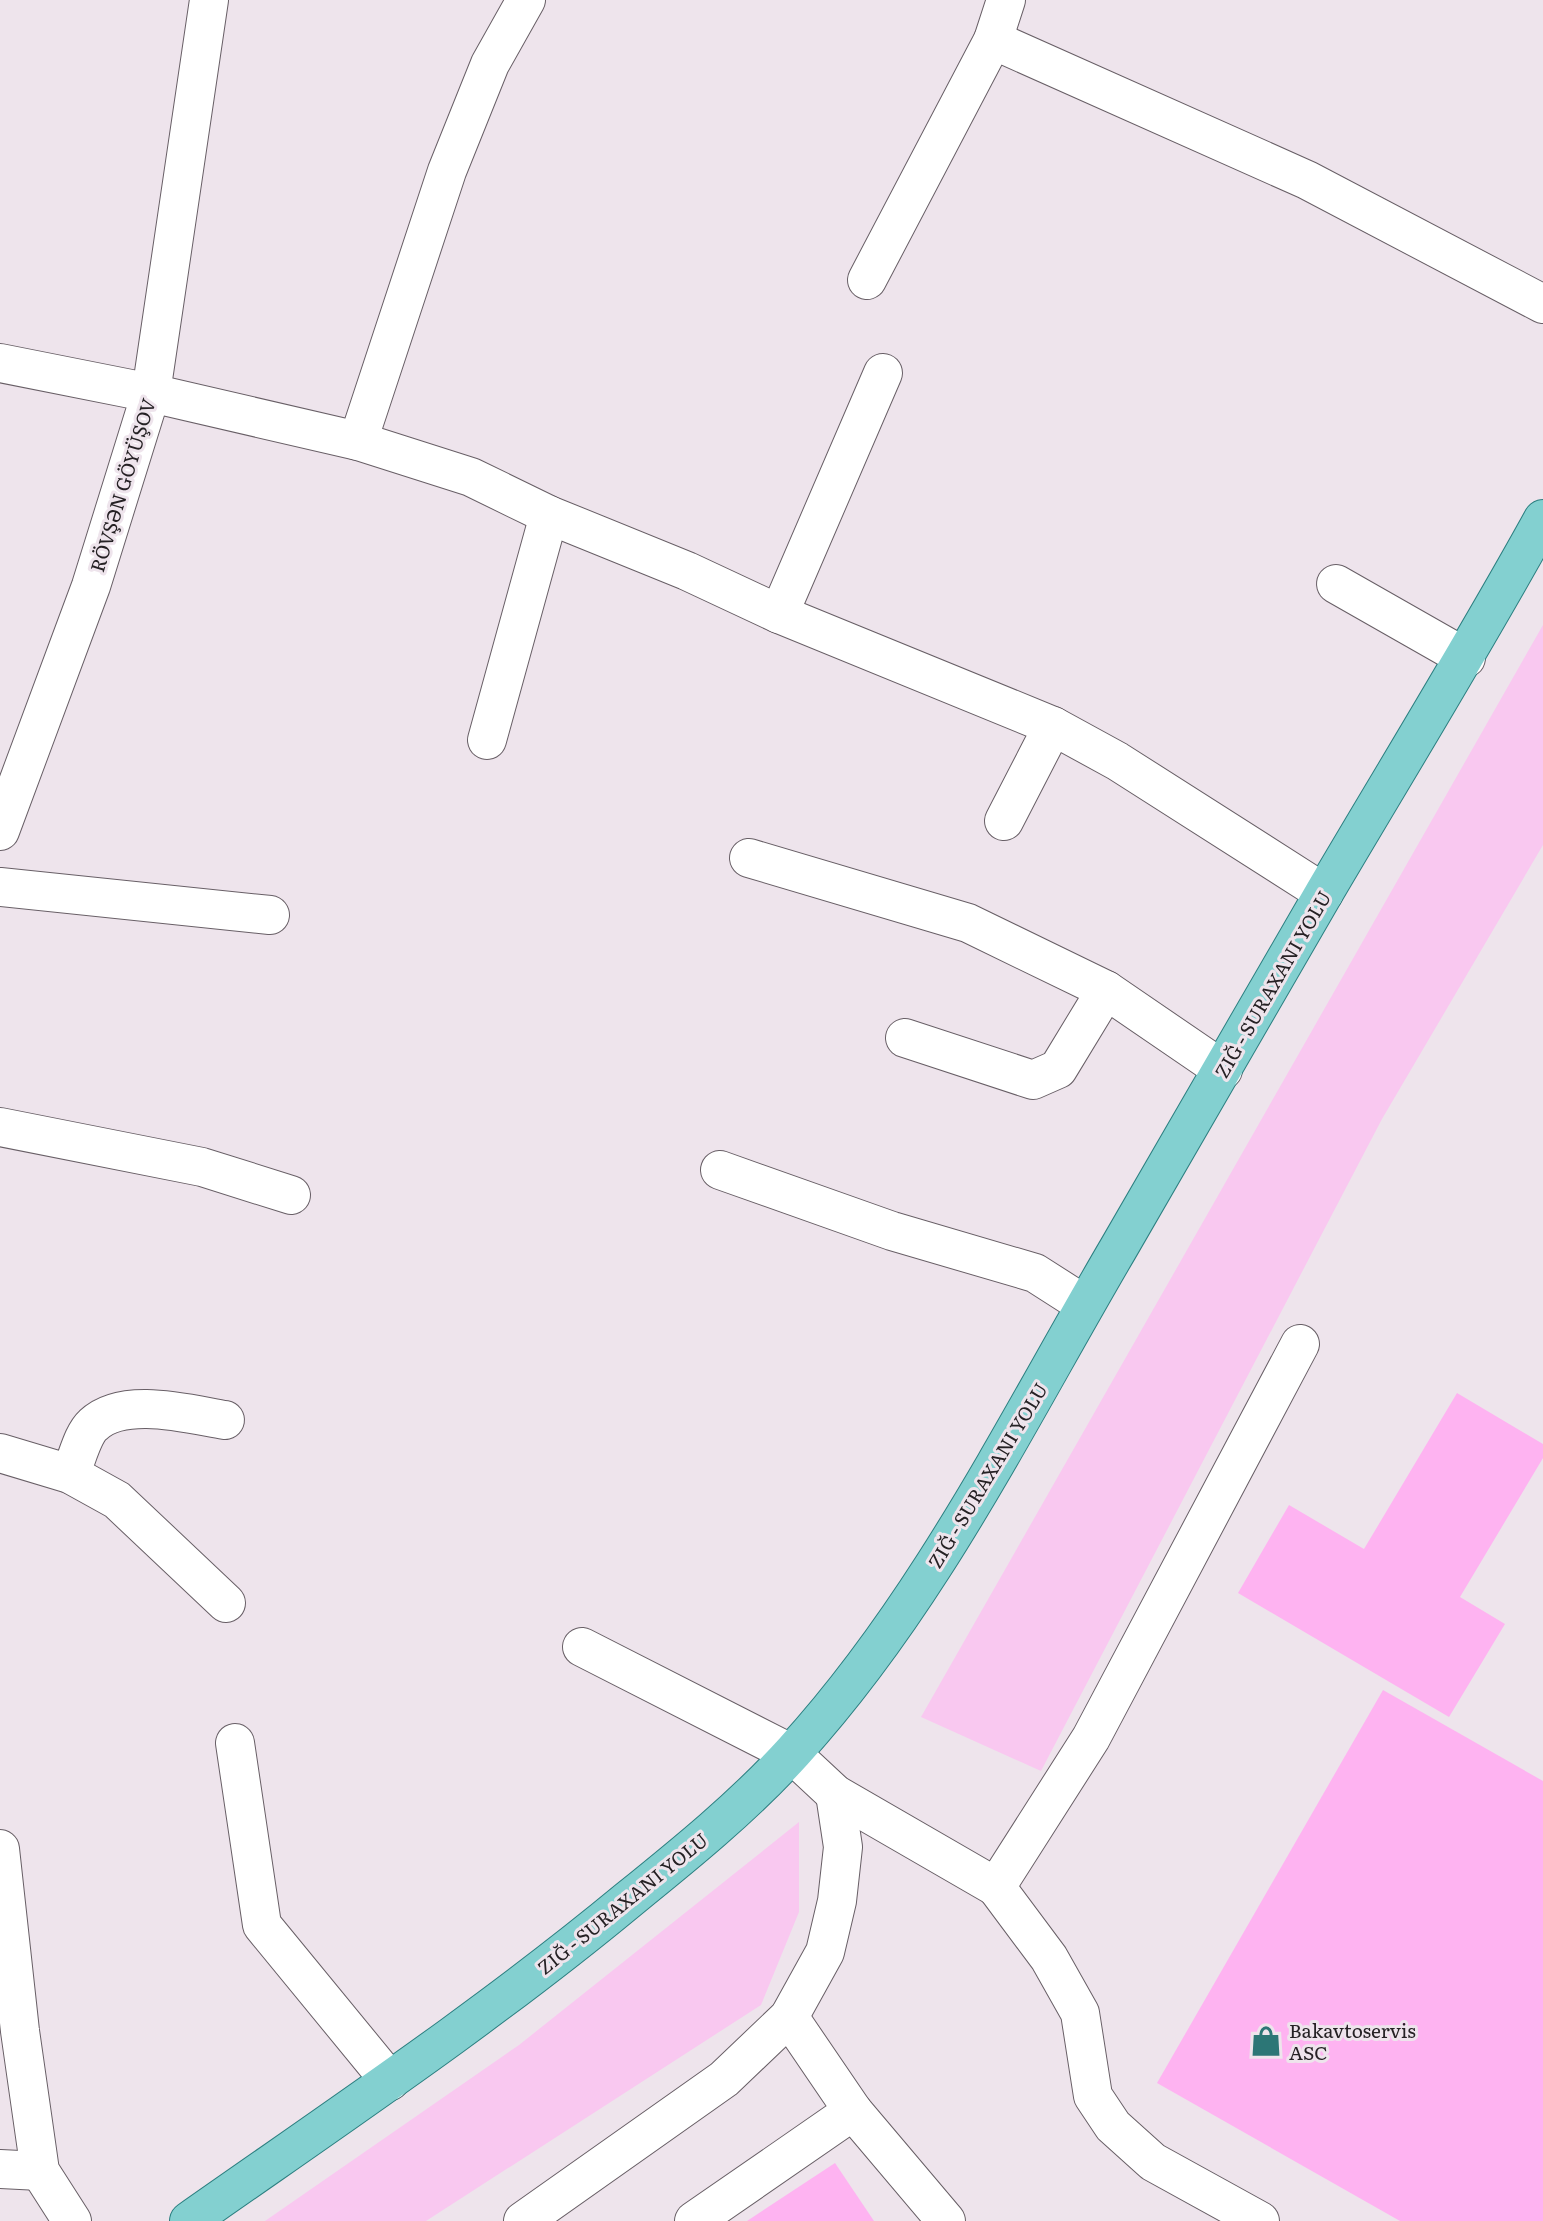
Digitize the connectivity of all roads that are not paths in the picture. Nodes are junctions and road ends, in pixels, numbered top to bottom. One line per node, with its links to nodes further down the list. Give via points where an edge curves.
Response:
1 (209, 0): 9 (street, RÖVŞƏN GÖYÜŞOV)
2 (526, 0): 10 (street, via 490,64 447,171)
3 (1006, 0): 4 (street)
4 (993, 40): 5 (street); 6 (street, via 1307,180)
5 (867, 281)
6 (1543, 304)
7 (0, 363): 9 (street)
8 (883, 373): 14 (street)
9 (151, 393): 10 (street); 19 (street, RÖVŞƏN GÖYÜŞOV, via 91,586)
10 (358, 441): 11 (street, via 471,477)
11 (549, 515): 14 (street); 17 (street)
12 (1543, 519): 15 (main road)
13 (1336, 584): 15 (street)
14 (779, 614): 16 (street)
15 (1466, 658): 22 (main road)
16 (1053, 726): 18 (street); 22 (street, via 1117,761)
17 (487, 740)
18 (1003, 821)
19 (0, 831)
20 (749, 858): 24 (street, via 968,923)
21 (0, 887): 23 (street)
22 (1324, 892): 26 (main road)
23 (270, 915)
24 (1106, 989): 25 (street, via 1058,1069 1033,1080); 26 (street)
25 (905, 1038)
26 (1223, 1070): 30 (main road)
27 (0, 1127): 29 (street, via 202,1167)
28 (720, 1170): 30 (street, via 892,1231 1035,1273)
29 (290, 1195)
30 (1085, 1305): 38 (main road, via 937,1560 872,1656)
31 (1300, 1344): 41 (street, via 1091,1738)
32 (225, 1420): 34 (street, via 149,1409 114,1412 92,1425)
33 (0, 1453): 34 (street)
34 (70, 1474): 35 (street, via 117,1500)
35 (226, 1603)
36 (582, 1647): 38 (street)
37 (235, 1743): 43 (street, via 262,1925)
38 (792, 1754): 39 (street); 43 (main road, via 691,1849 574,1945)
39 (835, 1794): 41 (street); 42 (street, via 843,1847 837,1901 825,1952)
40 (0, 1849): 46 (street)
41 (996, 1887): 52 (street, via 1049,1958 1080,2013 1093,2095 1113,2126 1153,2162)
42 (789, 2017): 44 (street); 49 (street, via 723,2079)
43 (390, 2081): 48 (main road)
44 (853, 2111): 50 (street); 51 (street)
45 (0, 2169): 46 (street)
46 (40, 2171): 47 (street)
47 (72, 2221)
48 (188, 2221)
49 (523, 2221)
50 (694, 2221)
51 (946, 2221)
52 (1260, 2221)

